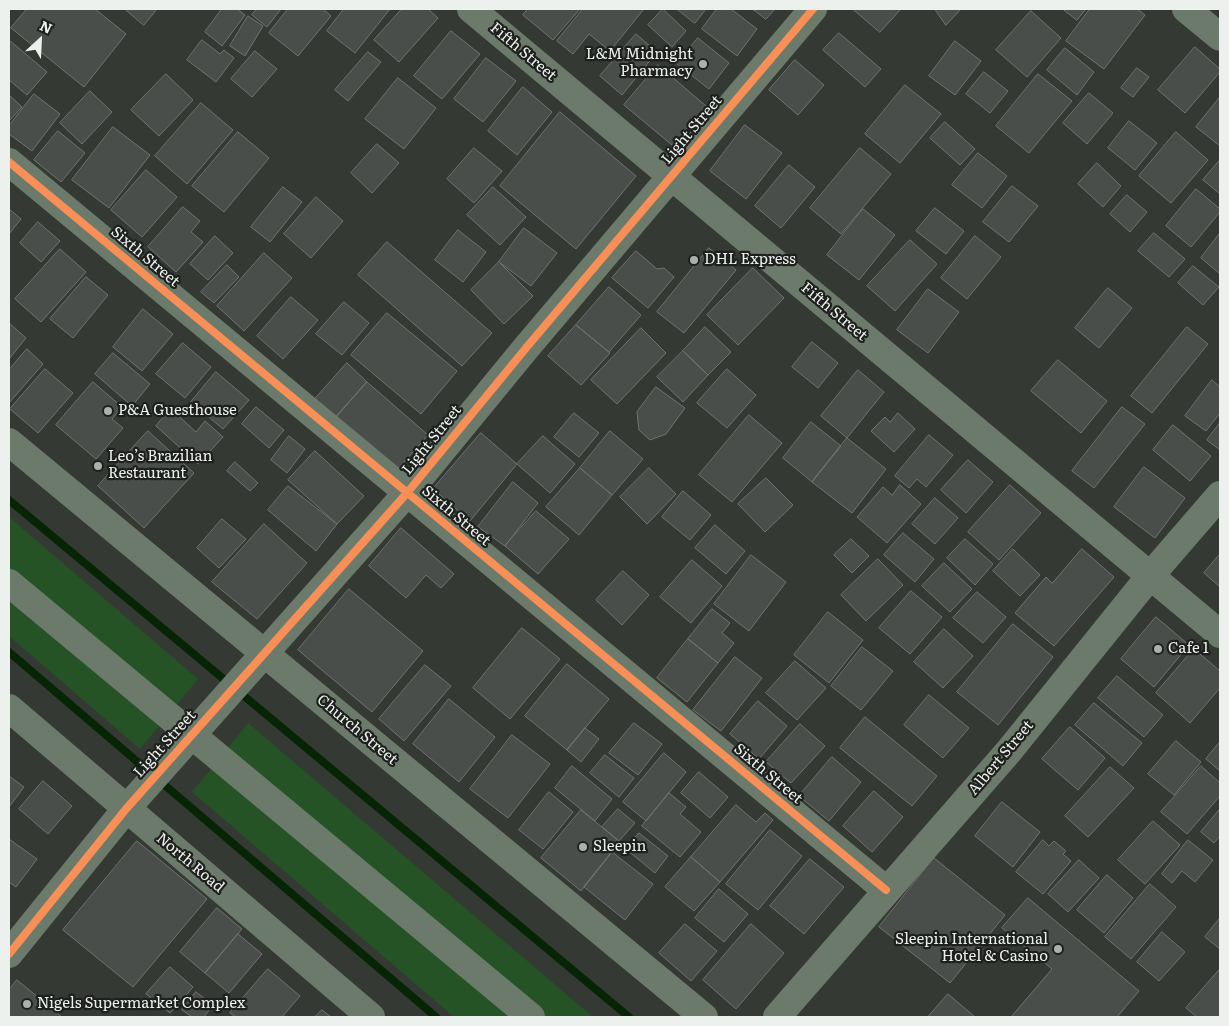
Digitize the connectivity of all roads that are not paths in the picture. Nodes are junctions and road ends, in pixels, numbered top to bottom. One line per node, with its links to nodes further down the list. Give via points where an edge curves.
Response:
1 (471, 9): 6 (street, Fifth Street)
2 (813, 9): 6 (street, Light Street)
3 (1186, 9): 4 (street)
4 (1220, 37)
5 (9, 162): 8 (street, Sixth Street)
6 (671, 176): 8 (street, Light Street); 10 (street, Fifth Street)
7 (9, 442): 13 (street, Church Street)
8 (407, 493): 13 (street, Light Street); 17 (street, Sixth Street)
9 (1220, 494): 10 (street, Albert Street)
10 (1150, 576): 12 (street, Fifth Street); 17 (street, Albert Street, via 1008,751)
11 (9, 583): 15 (street)
12 (1220, 634)
13 (264, 653): 15 (street, Light Street); 21 (street, Church Street)
14 (9, 708): 16 (street, North Road)
15 (191, 735): 16 (street, Light Street); 20 (street)
16 (126, 809): 18 (street, Light Street); 19 (street, North Road)
17 (886, 890): 22 (street, Albert Street)
18 (9, 954)
19 (371, 1017)
20 (532, 1017)
21 (704, 1017)
22 (777, 1017)

